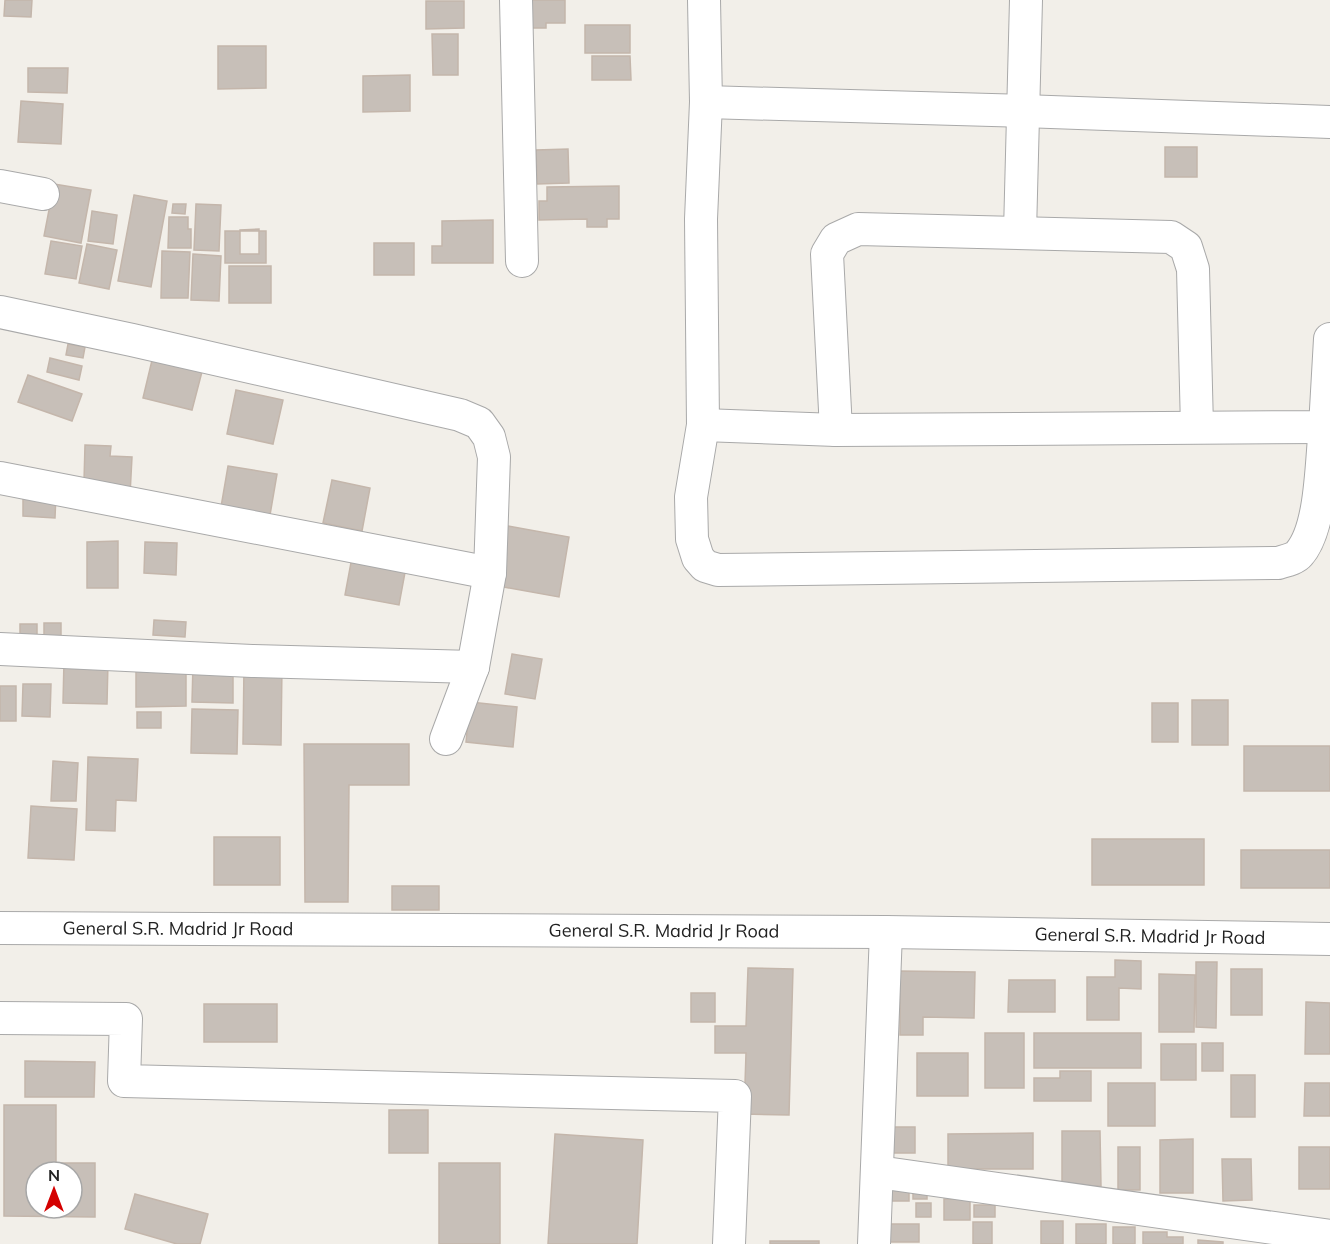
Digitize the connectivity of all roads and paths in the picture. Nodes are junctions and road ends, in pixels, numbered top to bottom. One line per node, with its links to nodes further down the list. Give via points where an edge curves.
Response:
1 (516, 0): 10 (street)
2 (704, 0): 4 (street)
3 (1026, 0): 5 (street)
4 (706, 102): 5 (street); 13 (street, via 701,219)
5 (1023, 111): 6 (street); 9 (street)
6 (1330, 122)
7 (0, 186): 8 (street)
8 (43, 194)
9 (1020, 232): 14 (street, via 1171,237 1186,247 1193,269); 16 (street, via 858,229 836,238 827,254)
10 (522, 261)
11 (0, 312): 18 (street, via 460,415 479,423 489,437 494,457)
12 (1330, 339): 15 (street)
13 (703, 425): 15 (street, via 691,497 692,539 698,558 705,566 718,570 1278,563 1298,556 1311,536); 16 (street)
14 (1197, 427): 15 (street); 16 (street)
15 (1325, 427)
16 (836, 430)
17 (0, 478): 18 (street)
18 (490, 573): 20 (street)
19 (0, 649): 20 (street)
20 (473, 667): 21 (street)
21 (446, 739)
22 (0, 928): 23 (street, General S.R. Madrid Jr Road)
23 (886, 932): 24 (street, General S.R. Madrid Jr Road); 26 (street)
24 (1330, 939)
25 (0, 1018): 28 (street, via 126,1019 124,1081 735,1095)
26 (878, 1172): 27 (street); 29 (street)
27 (1330, 1236)
28 (729, 1244)
29 (874, 1244)

